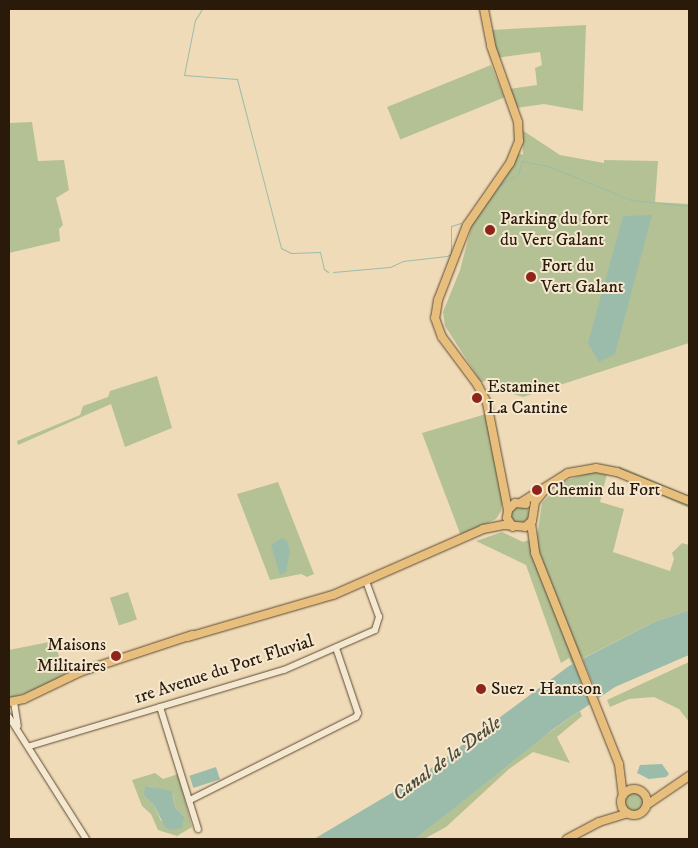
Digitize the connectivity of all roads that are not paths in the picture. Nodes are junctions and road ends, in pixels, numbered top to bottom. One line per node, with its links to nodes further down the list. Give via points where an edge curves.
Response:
1 (484, 9): 2 (main road, via 491,46 517,118 519,138 514,157 470,217 438,300 435,318 442,336 486,400)
2 (501, 482): 5 (main road); 6 (main road)
3 (547, 487): 4 (main road, via 572,471 599,468); 5 (main road); 7 (main road, via 535,502)
4 (689, 501)
5 (520, 502): 6 (main road); 7 (main road)
6 (507, 511): 9 (main road, via 507,520); 10 (main road)
7 (533, 513): 8 (main road)
8 (531, 522): 9 (main road); 11 (main road)
9 (516, 528): 10 (main road, via 493,526); 11 (main road)
10 (472, 534): 12 (main road)
11 (535, 553): 21 (main road)
12 (418, 558): 13 (main road); 14 (main road, via 394,565)
13 (366, 581): 14 (main road); 15 (street, 1re Avenue du Port Fluvial, via 379,617 378,626)
14 (324, 598): 16 (main road, via 245,622 214,627 69,676)
15 (336, 648): 17 (street, 1re Avenue du Port Fluvial, via 284,670); 26 (street, via 358,713 356,717)
16 (11, 702): 19 (street)
17 (160, 707): 20 (street, 1re Avenue du Port Fluvial); 26 (street)
18 (9, 717): 19 (street)
19 (18, 728): 20 (street)
20 (30, 746): 32 (street)
21 (619, 764): 24 (main road); 25 (main road)
22 (688, 777): 23 (main road)
23 (673, 785): 24 (main road); 27 (main road)
24 (639, 790): 25 (main road); 27 (main road)
25 (622, 798): 28 (main road); 29 (main road)
26 (190, 800): 30 (street)
27 (648, 804): 28 (main road, via 640,814)
28 (628, 813): 29 (main road)
29 (599, 822): 31 (main road)
30 (198, 829)
31 (571, 837)
32 (86, 839)

